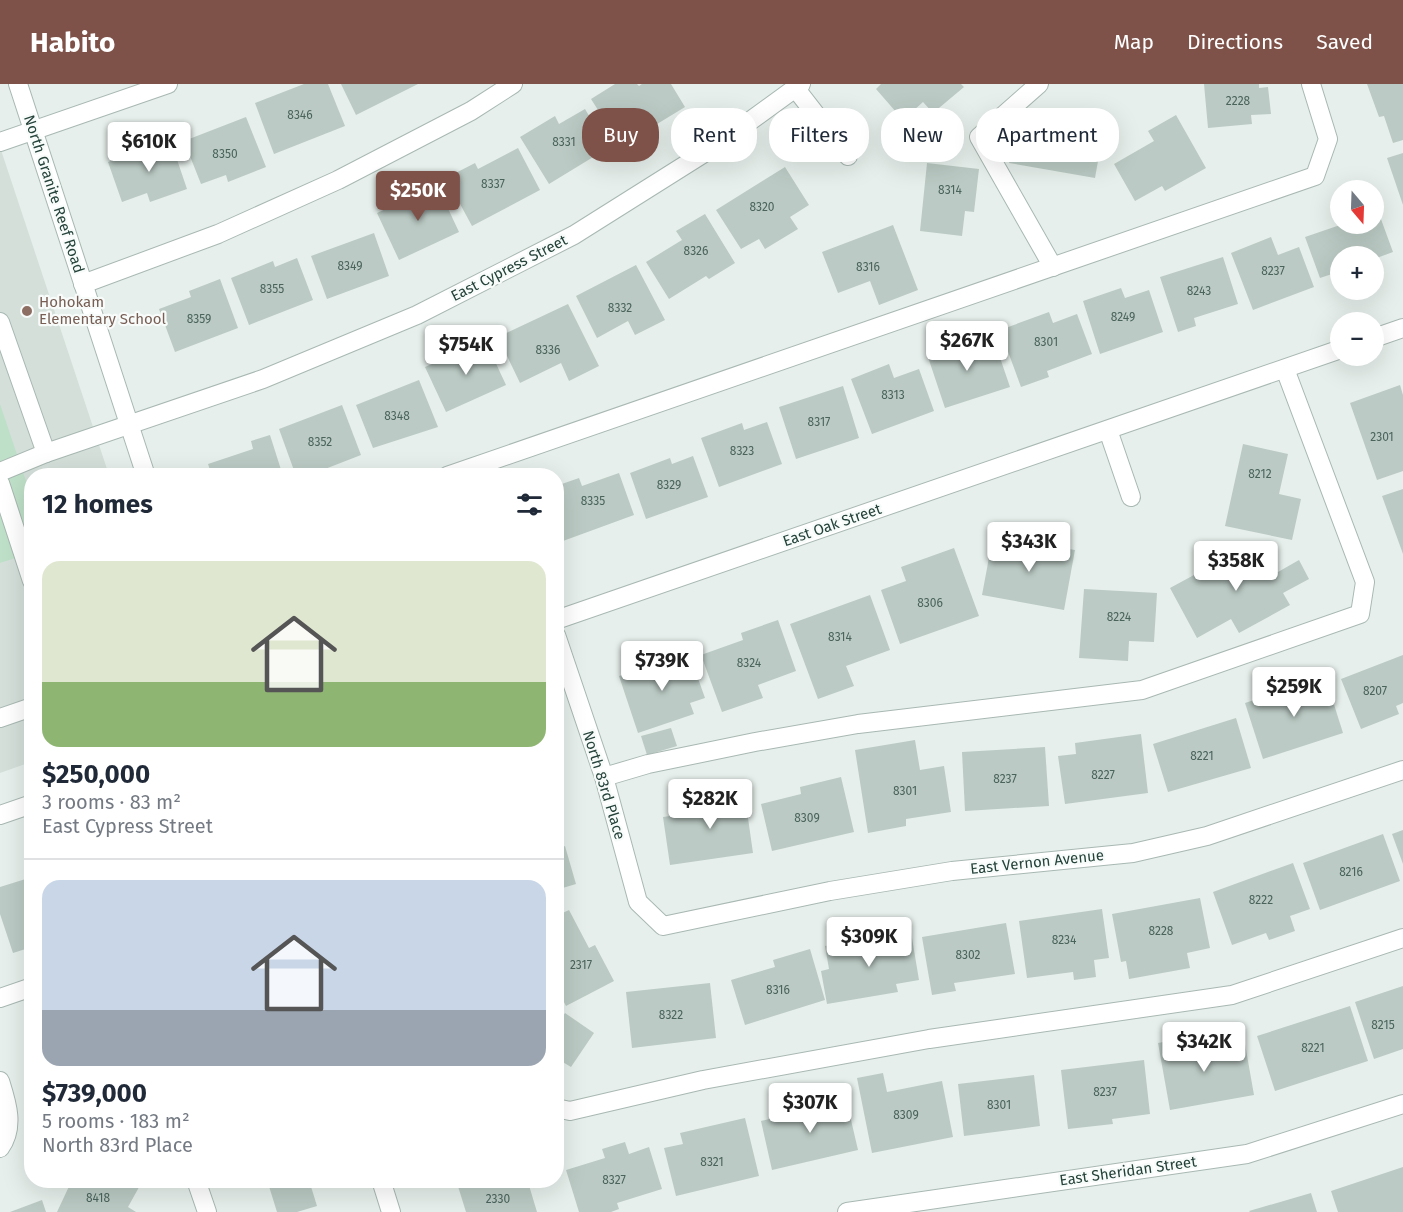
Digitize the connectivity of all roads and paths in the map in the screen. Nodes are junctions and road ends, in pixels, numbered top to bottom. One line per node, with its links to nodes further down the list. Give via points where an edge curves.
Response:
1 (18, 84): 8 (street, North Granite Reef Road)
2 (168, 84): 8 (street)
3 (513, 84): 11 (street, via 471,111 338,180 218,234)
4 (1040, 84): 10 (street, via 979,137)
5 (1311, 84): 10 (street, via 1328,139 1315,176)
6 (798, 86): 7 (street, East Cypress Street); 17 (street, East Cypress Street, via 717,145 574,235 427,309 263,380)
7 (814, 108)
8 (33, 130): 9 (street); 11 (street, North Granite Reef Road)
9 (0, 142)
10 (1053, 267): 21 (street)
11 (83, 284): 17 (street, North Granite Reef Road)
12 (0, 322): 19 (street)
13 (1403, 328): 14 (street)
14 (1384, 335)
15 (1330, 353): 16 (street, East Oak Street)
16 (1285, 369): 18 (street, East Oak Street); 31 (street, via 1365,582 1360,614 1142,690 858,724 744,744)
17 (129, 425): 19 (street, East Cypress Street); 20 (street, North Granite Reef Road)
18 (1107, 430): 24 (street); 26 (street, East Oak Street)
19 (46, 453): 22 (street, East Cypress Street)
20 (143, 468)
21 (470, 468)
22 (0, 472)
23 (0, 483): 25 (street)
24 (1131, 497)
25 (24, 556)
26 (564, 617)
27 (564, 659): 31 (street, North 83rd Place)
28 (24, 710): 29 (street)
29 (0, 718)
30 (1403, 770): 34 (street, East Vernon Avenue, via 1207,836 1133,853 952,871 830,891)
31 (604, 777): 34 (street, North 83rd Place, via 638,902)
32 (24, 807): 33 (street)
33 (0, 815)
34 (663, 926)
35 (1403, 938): 40 (street, via 1232,994 929,1039)
36 (24, 990): 37 (street)
37 (0, 998)
38 (0, 1081): 41 (street, via 9,1112)
39 (1403, 1104): 46 (street, East Sheridan Street, via 1247,1154)
40 (564, 1110)
41 (2, 1144)
42 (199, 1188): 44 (street)
43 (384, 1188): 45 (street)
44 (207, 1212)
45 (392, 1212)
46 (847, 1212)

